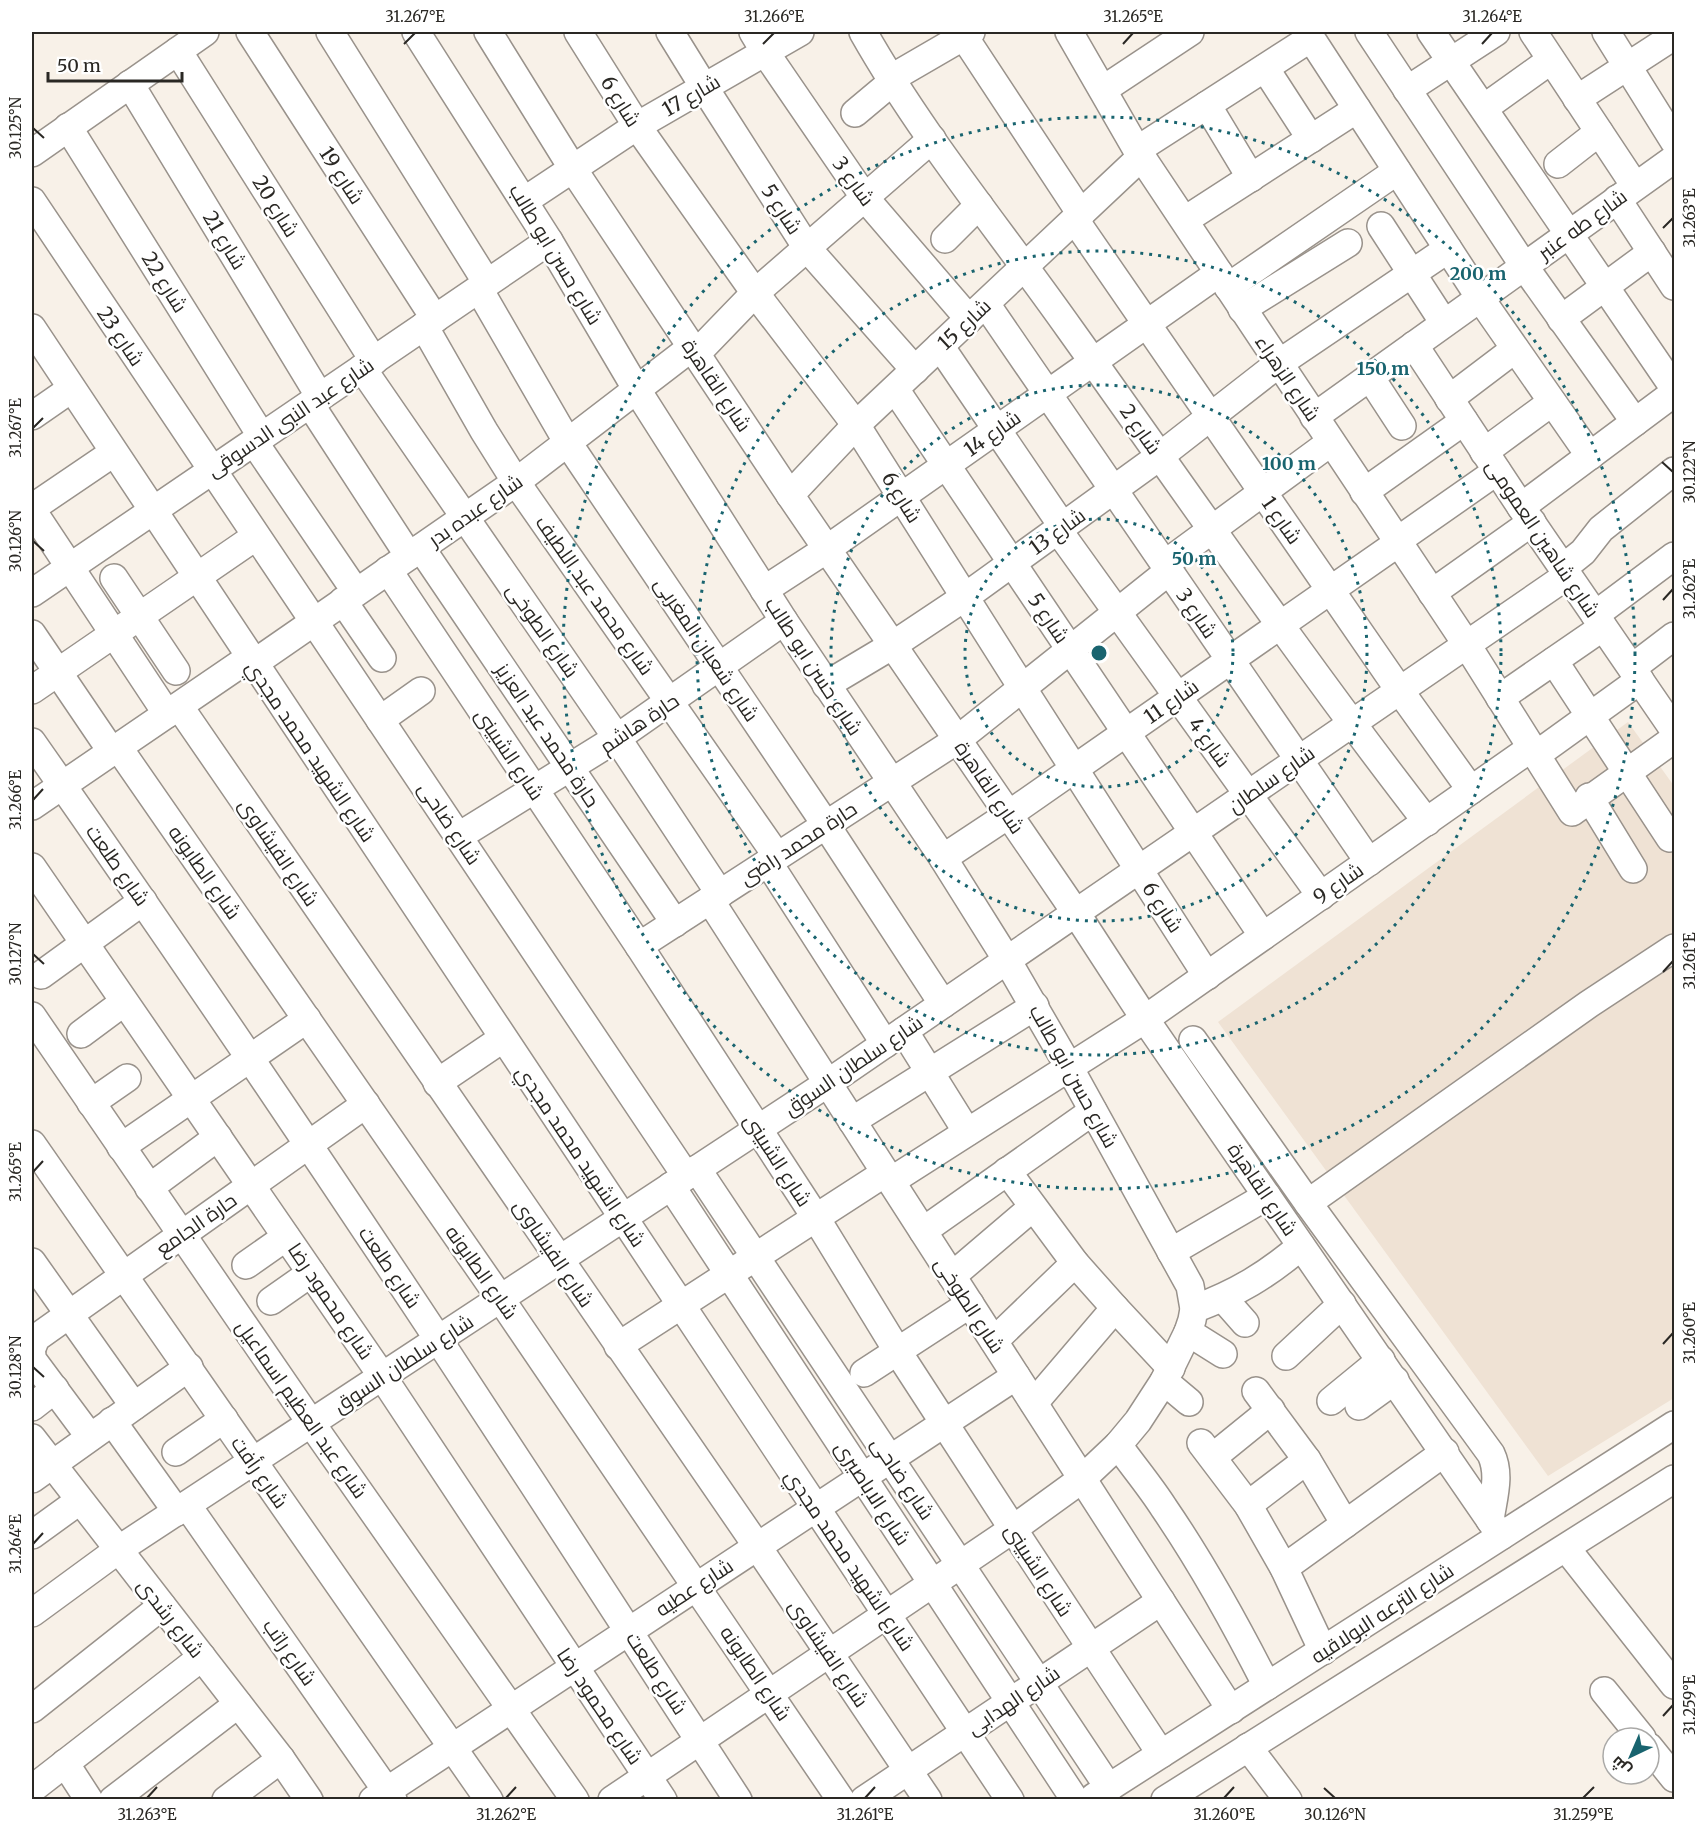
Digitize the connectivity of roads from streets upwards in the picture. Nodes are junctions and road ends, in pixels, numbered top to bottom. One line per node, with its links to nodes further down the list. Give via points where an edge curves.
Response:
1 (205, 32): 21 (street)
2 (250, 32): 75 (street, شارع 19)
3 (330, 32): 67 (street, شارع شعبان المغربى)
4 (416, 32): 52 (street, شارع حسن ابو طالب)
5 (488, 32): 46 (street, شارع القاهرة)
6 (578, 32): 36 (street, شارع 6)
7 (670, 32): 28 (street, شارع 5)
8 (800, 32): 20 (street, شارع 17)
9 (863, 32): 26 (street, شارع 2)
10 (1069, 32): 29 (street, شارع الزهراء)
11 (1190, 32): 29 (street)
12 (1369, 32): 30 (street)
13 (1431, 32): 23 (street)
14 (1496, 32): 23 (street)
15 (1533, 32): 22 (street)
16 (1606, 32): 24 (street)
17 (966, 33): 26 (street); 54 (street, شارع 1)
18 (1309, 35): 25 (street, شارع 15); 34 (street)
19 (1674, 36): 24 (street)
20 (759, 42): 28 (street, شارع 17); 50 (street, شارع 3)
21 (178, 51): 27 (street); 84 (street, شارع 20)
22 (1551, 60): 31 (street); 33 (street)
23 (1451, 61): 30 (street); 33 (street)
24 (1629, 66): 31 (street); 37 (street)
25 (1265, 68): 32 (street, شارع 15); 41 (street)
26 (891, 81): 35 (street); 40 (street, شارع 2)
27 (130, 84): 38 (street); 94 (street, شارع 21)
28 (704, 87): 36 (street, شارع 17); 61 (street, شارع 5)
29 (1104, 89): 43 (street, شارع الزهراء)
30 (1407, 90): 65 (street)
31 (1577, 99): 39 (street)
32 (1207, 105): 43 (street, شارع 15); 48 (street)
33 (1484, 108): 57 (street)
34 (1357, 109): 41 (street); 47 (street)
35 (855, 113)
36 (637, 126): 46 (street, شارع 17); 71 (street, شارع 6)
37 (1671, 126)
38 (68, 127): 42 (street); 104 (street, شارع 22)
39 (1599, 132): 45 (street); 49 (street)
40 (932, 139): 50 (street, شارع عبده بدر); 53 (street, شارع 2)
41 (1311, 140): 48 (street)
42 (32, 153)
43 (1139, 153): 54 (street, شارع 15); 55 (street, شارع الزهراء)
44 (1674, 159): 49 (street, شارع طه عنبر)
45 (1558, 164)
46 (573, 169): 52 (street, شارع 17); 82 (street, شارع القاهرة)
47 (1397, 171): 62 (street); 70 (street)
48 (1251, 178): 55 (street)
49 (1626, 193): 57 (street, شارع طه عنبر); 63 (street)
50 (865, 198): 61 (street, شارع عبده بدر); 73 (street, شارع 3)
51 (32, 201): 112 (street, شارع 23)
52 (524, 201): 59 (street, شارع حسن ابو طالب)
53 (979, 205): 58 (street); 64 (street, شارع 2)
54 (1078, 217): 64 (street, شارع 15); 77 (street, شارع 1)
55 (1185, 220): 70 (street, شارع الزهراء)
56 (1381, 226): 66 (street)
57 (1569, 234): 65 (street, شارع طه عنبر); 68 (street)
58 (945, 238)
59 (549, 241): 67 (street, شارع عبد النبى الدسوقى); 90 (street, شارع حسن ابو طالب)
60 (1348, 243): 70 (street)
61 (807, 249): 71 (street, شارع عبده بدر); 86 (street, شارع 5)
62 (1448, 249): 66 (street, شارع 13); 72 (street)
63 (1652, 252): 68 (street); 69 (street)
64 (1025, 266): 73 (street, شارع 15); 83 (street, شارع 2)
65 (1524, 266): 72 (street, شارع طه عنبر); 74 (street)
66 (1412, 274): 76 (street); 85 (street, شارع 13)
67 (483, 286): 75 (street, شارع عبد النبى الدسوقى); 106 (street, شارع شعبان المغربى)
68 (1605, 286): 74 (street); 91 (street)
69 (1674, 286)
70 (1230, 290): 77 (street, شارع 14); 85 (street, شارع الزهراء)
71 (755, 293): 82 (street, شارع عبده بدر); 101 (street, شارع 6)
72 (1480, 298): 76 (street, شارع طه عنبر); 81 (street)
73 (977, 312): 80 (street, شارع 15); 92 (street, شارع 3)
74 (1561, 319): 100 (street)
75 (429, 322): 84 (street, شارع عبد النبى الدسوقى); 114 (street, شارع محمد عبد اللطيف, via 474,414)
76 (1444, 323): 79 (street, شارع طه عنبر)
77 (1147, 324): 83 (street, شارع 14); 97 (street, شارع 1)
78 (33, 332): 88 (street, شارع الشهيد محمد مجدي)
79 (1414, 345): 87 (street, شارع طه عنبر); 93 (street, شارع شاهين العمومى)
80 (940, 346): 86 (street, شارع 15); 103 (street, شارع 4)
81 (1515, 349): 93 (street); 95 (street)
82 (694, 350): 90 (street, شارع عبده بدر); 118 (street, شارع القاهرة)
83 (1093, 362): 92 (street, شارع 14); 108 (street, شارع 2)
84 (368, 364): 94 (street, شارع عبد النبى الدسوقى); 123 (street, شارع الطوخى)
85 (1278, 364): 97 (street, شارع 13); 98 (street, شارع الزهراء)
86 (915, 370): 89 (street, شارع 15)
87 (1370, 377): 98 (street, شارع طه عنبر); 102 (street)
88 (71, 389): 96 (street); 107 (street, شارع الشهيد محمد مجدي)
89 (895, 389): 101 (street, شارع 15); 111 (street, شارع 5)
90 (637, 390): 106 (street, شارع عبده بدر); 137 (street, شارع حسن ابو طالب)
91 (1674, 390): 100 (street)
92 (1047, 394): 103 (street, شارع 14); 115 (street, شارع 3)
93 (1449, 399): 99 (street, شارع شاهين العمومى)
94 (315, 400): 104 (street, شارع عبد النبى الدسوقى); 130 (street, شارع 21)
95 (1552, 402): 109 (street); 110 (street, شارع 11)
96 (32, 416)
97 (1210, 417): 108 (street, شارع 13); 116 (street, شارع 1)
98 (1314, 417): 105 (street, شارع الزهراء)
99 (1464, 421): 110 (street, شارع شاهين العمومى); 117 (street)
100 (1635, 423): 109 (street)
101 (856, 425): 118 (street, شارع 15); 119 (street, شارع 6)
102 (1402, 426)
103 (997, 430): 111 (street, شارع 14); 124 (street, شارع 4)
104 (258, 439): 112 (street, شارع عبد النبى الدسوقى); 141 (street, شارع 22)
105 (1331, 442): 116 (street, حارة محمد راضى); 117 (street, شارع الزهراء)
106 (568, 443): 114 (street, شارع عبده بدر); 159 (street, شارع شعبان المغربى)
107 (113, 453): 120 (street); 121 (street, شارع الشهيد محمد مجدي)
108 (1160, 456): 115 (street, شارع 13); 125 (street, شارع 2)
109 (1590, 456): 122 (street)
110 (1491, 461): 122 (street, شارع شاهين العمومى); 127 (street, شارع 11)
111 (946, 466): 119 (street, شارع 14); 131 (street, شارع 5)
112 (211, 471): 121 (street, شارع عبد النبى الدسوقى); 126 (street, شارع ضاحى)
113 (1674, 471): 134 (street, شارع سلطان, via 1601,529)
114 (516, 482): 123 (street, شارع عبده بدر); 170 (street, شارع محمد عبد اللطيف)
115 (1113, 490): 124 (street, شارع 13); 133 (street, شارع 3)
116 (1263, 492): 125 (street, حارة محمد راضى); 138 (street, شارع 1)
117 (1364, 492): 127 (street, شارع الزهراء)
118 (790, 495): 128 (street, شارع القاهرة)
119 (902, 497): 128 (street, شارع 14); 142 (street, شارع 6)
120 (32, 509): 132 (street, شارع الفيشاوى)
121 (152, 512): 132 (street, شارع عبد النبى الدسوقى); 136 (street, شارع الشهيد محمد مجدي)
122 (1526, 515): 134 (street, شارع شاهين العمومى); 139 (street)
123 (465, 517): 130 (street, شارع عبده بدر); 177 (street, شارع الطوخى)
124 (1060, 529): 131 (street, شارع 13); 143 (street, شارع 4)
125 (1212, 529): 133 (street, حارة محمد راضى); 148 (street, شارع 2)
126 (255, 537): 136 (street); 147 (street, شارع ضاحى)
127 (1397, 542): 138 (street, شارع 11); 139 (street, شارع الزهراء)
128 (827, 549): 137 (street, شارع 14); 152 (street, شارع القاهرة)
129 (1674, 556): 146 (street)
130 (406, 558): 141 (street, شارع عبده بدر); 184 (street, حارة محمد عبد العزيز); 190 (street, شارع الشبينى)
131 (1012, 563): 142 (street, شارع 13); 154 (street, شارع 5)
132 (70, 567): 140 (street, شارع عبد النبى الدسوقى); 150 (street, شارع الفيشاوى)
133 (1167, 568): 143 (street, حارة محمد راضى); 156 (street, شارع 3)
134 (1565, 572): 146 (street, شارع شاهين العمومى); 153 (street, شارع سلطان)
135 (114, 578): 144 (street)
136 (196, 578): 144 (street); 157 (street, شارع الشهيد محمد مجدي)
137 (764, 590): 145 (street, شارع حسن ابو طالب)
138 (1330, 590): 148 (street, شارع 11); 167 (street, شارع 1)
139 (1432, 592): 153 (street, شارع الزهراء)
140 (32, 593)
141 (349, 597): 147 (street, شارع عبده بدر); 155 (street, شارع 22)
142 (965, 597): 152 (street, شارع 13); 164 (street, شارع 6)
143 (1117, 613): 154 (street, حارة محمد راضى); 168 (street, شارع 4)
144 (140, 617): 150 (street); 160 (street)
145 (784, 621): 159 (street, حارة هاشم); 163 (street, شارع حسن ابو طالب)
146 (1599, 621): 158 (street); 162 (street, شارع شاهين العمومى)
147 (313, 622): 157 (street, شارع عبده بدر); 173 (street, شارع ضاحى)
148 (1280, 624): 156 (street, شارع 11); 174 (street, شارع 2)
149 (32, 634): 161 (street, شارع الطابونه)
150 (114, 635): 161 (street); 171 (street, شارع الفيشاوى)
151 (1674, 636): 162 (street, شارع 9)
152 (892, 645): 163 (street, شارع 13); 179 (street, شارع القاهرة)
153 (1467, 645): 167 (street, شارع سلطان); 169 (street, شارع الزهراء)
154 (1071, 650): 164 (street, حارة محمد راضى); 176 (street, شارع 5)
155 (382, 658)
156 (1230, 660): 168 (street, شارع 11); 183 (street, شارع 3)
157 (251, 661): 171 (street, شارع عبده بدر); 226 (street, شارع الشهيد محمد مجدي)
158 (1554, 661): 169 (street); 172 (street)
159 (719, 668): 170 (street, حارة هاشم); 196 (street, شارع شعبان المغربى)
160 (176, 671)
161 (58, 673): 165 (street); 181 (street, شارع الطابونه)
162 (1636, 674): 172 (street, شارع 9); 175 (street, شارع شاهين العمومى)
163 (826, 685): 187 (street, شارع حسن ابو طالب)
164 (1023, 689): 179 (street, حارة محمد راضى); 185 (street, شارع 6)
165 (32, 690)
166 (421, 690): 173 (street)
167 (1400, 691): 174 (street, شارع سلطان); 189 (street, شارع 1)
168 (1177, 697): 176 (street, شارع 11); 191 (street, شارع 4)
169 (1500, 698): 182 (street, شارع الزهراء)
170 (670, 703): 177 (street, حارة هاشم); 201 (street, شارع محمد عبد اللطيف)
171 (173, 710): 181 (street, شارع عبده بدر); 232 (street, شارع الفيشاوى)
172 (1590, 716): 182 (street, شارع 9); 186 (street)
173 (380, 720): 198 (street, شارع ضاحى)
174 (1351, 724): 183 (street, شارع سلطان); 195 (street, شارع 2)
175 (1674, 730)
176 (1126, 733): 185 (street, شارع 11); 197 (street, شارع 5)
177 (618, 738): 184 (street, حارة هاشم); 207 (street, شارع الطوخى)
178 (1674, 739): 186 (street)
179 (957, 740): 187 (street, حارة محمد راضى); 194 (street, شارع القاهرة)
180 (32, 742): 188 (street, شارع طلعت)
181 (115, 749): 188 (street, شارع عبده بدر); 222 (street, شارع الطابونه)
182 (1534, 752): 189 (street, شارع 9); 192 (street, شارع الزهراء)
183 (1299, 760): 191 (street, شارع سلطان); 202 (street, شارع 3)
184 (571, 768): 190 (street, حارة هاشم); 210 (street, حارة محمد عبد العزيز)
185 (1074, 769): 194 (street, شارع 11); 204 (street, شارع 6)
186 (1627, 772): 192 (street); 199 (street)
187 (891, 783): 196 (street, حارة محمد راضى); 200 (street, شارع حسن ابو طالب)
188 (62, 785): 193 (street, شارع عبده بدر); 208 (street, شارع طلعت)
189 (1471, 790): 195 (street, شارع 9)
190 (535, 791): 198 (street, حارة هاشم); 213 (street, شارع الشبينى)
191 (1248, 795): 197 (street, شارع سلطان); 206 (street, شارع 4)
192 (1581, 805): 203 (street, شارع الزهراء)
193 (32, 806)
194 (1008, 815): 200 (street, شارع 11); 209 (street, شارع القاهرة)
195 (1427, 822): 202 (street, شارع 9)
196 (825, 825): 201 (street, حارة محمد راضى); 219 (street, شارع شعبان المغربى)
197 (1194, 833): 204 (street, شارع سلطان); 211 (street, شارع 5)
198 (459, 836): 246 (street, شارع ضاحى)
199 (1670, 838)
200 (943, 858): 215 (street, شارع حسن ابو طالب)
201 (773, 859): 207 (street, حارة محمد راضى); 225 (street, شارع محمد عبد اللطيف)
202 (1369, 862): 206 (street, شارع 9)
203 (1633, 869)
204 (1139, 870): 209 (street, شارع سلطان); 217 (street, شارع 6)
205 (36, 884): 212 (street, شارع محمود رضا)
206 (1321, 896): 211 (street, شارع 9)
207 (715, 897): 210 (street, حارة محمد راضى); 233 (street, شارع الطوخى)
208 (143, 901): 212 (street); 228 (street, شارع طلعت)
209 (1076, 913): 215 (street, شارع سلطان السوق); 223 (street, شارع القاهرة)
210 (675, 923): 213 (street, حارة محمد راضى)
211 (1263, 936): 217 (street, شارع 9)
212 (84, 944): 216 (street); 218 (street, شارع محمود رضا)
213 (639, 946): 239 (street, شارع الشبينى)
214 (1674, 948): 251 (street)
215 (1007, 960): 219 (street, شارع سلطان السوق); 220 (street, شارع حسن ابو طالب)
216 (41, 975)
217 (1207, 976): 223 (street, شارع 9)
218 (124, 1002): 224 (street); 234 (street, شارع محمود رضا)
219 (943, 1004): 225 (street, شارع سلطان السوق)
220 (1035, 1006): 229 (street, شارع حسن ابو طالب); 230 (street)
221 (32, 1016): 235 (street, شارع عبد العظيم اسماعيل)
222 (307, 1019): 228 (street); 236 (street, شارع الطابونه)
223 (1145, 1019): 229 (street, شارع 9); 250 (street, شارع القاهرة)
224 (81, 1034)
225 (894, 1037): 230 (street, شارع محمد عبد اللطيف); 233 (street, شارع سلطان السوق)
226 (502, 1039): 232 (street); 253 (street, شارع الشهيد محمد مجدي)
227 (1193, 1040): 251 (street)
228 (250, 1059): 234 (street); 243 (street, شارع طلعت)
229 (1069, 1067): 237 (street, شارع حسن ابو طالب); 240 (street, شارع 9)
230 (930, 1072): 238 (street); 240 (street, شارع محمد عبد اللطيف)
231 (127, 1078): 235 (street)
232 (437, 1083): 261 (street, شارع الفيشاوى)
233 (828, 1083): 238 (street, شارع الطوخى); 239 (street, شارع سلطان السوق)
234 (192, 1099): 241 (street, شارع محمود رضا); 244 (street)
235 (91, 1103): 244 (street, شارع عبد العظيم اسماعيل)
236 (366, 1104): 243 (street, حارة الجامع); 269 (street, شارع الطابونه)
237 (1093, 1111): 245 (street); 259 (street, شارع حسن ابو طالب)
238 (852, 1121): 247 (street, شارع الطوخى)
239 (758, 1129): 246 (street, شارع سلطان السوق); 254 (street, شارع الشبينى)
240 (967, 1132): 247 (street, شارع 9)
241 (218, 1137): 248 (street, شارع محمود رضا); 249 (street)
242 (32, 1144): 266 (street, شارع رأفت)
243 (309, 1145): 248 (street, حارة الجامع); 279 (street, شارع طلعت)
244 (122, 1148): 249 (street, شارع عبد العظيم اسماعيل)
245 (1008, 1171): 252 (street); 255 (street)
246 (684, 1177): 253 (street, شارع سلطان السوق); 260 (street, شارع ضاحى); 267 (street, شارع الاباصيرى)
247 (888, 1177): 254 (street, شارع 9); 255 (street, شارع الطوخى)
248 (251, 1185): 256 (street, حارة الجامع); 257 (street, شارع محمود رضا)
249 (149, 1188): 256 (street, شارع عبد العظيم اسماعيل)
250 (1267, 1196): 258 (street, شارع القاهرة); 259 (street)
251 (1308, 1203): 322 (street, via 1491,1454 1495,1462)
252 (1032, 1207): 263 (street); 268 (street)
253 (622, 1218): 261 (street, شارع سلطان السوق); 274 (street, شارع الشهيد محمد مجدي)
254 (816, 1218): 260 (street, شارع 9); 283 (street, شارع الشبينى)
255 (923, 1231): 268 (street, شارع الطوخى)
256 (181, 1235): 266 (street, حارة الجامع); 303 (street, شارع عبد العظيم اسماعيل)
257 (286, 1237): 264 (street); 265 (street, شارع محمود رضا)
258 (1301, 1246): 270 (street, via 1260,1278); 273 (street, شارع القاهرة)
259 (1171, 1252): 277 (street, شارع حسن ابو طالب, via 1190,1286)
260 (755, 1257): 267 (street, شارع 9); 310 (street, شارع ضاحى)
261 (559, 1260): 269 (street, شارع سلطان السوق); 281 (street, شارع الفيشاوى)
262 (32, 1262): 276 (street)
263 (1075, 1263): 275 (street); 280 (street)
264 (246, 1265)
265 (311, 1273): 271 (street); 291 (street, شارع محمود رضا)
266 (124, 1275): 276 (street, حارة الجامع); 287 (street, شارع رأفت)
267 (729, 1275): 274 (street, شارع 9); 314 (street, شارع الاباصيرى)
268 (952, 1276): 272 (street, شارع الطوخى)
269 (500, 1298): 279 (street, شارع سلطان السوق); 331 (street, شارع الطابونه)
270 (1223, 1298): 277 (street); 278 (street)
271 (271, 1301)
272 (970, 1304): 280 (street, شارع الطوخى); 283 (street)
273 (1342, 1304): 286 (street); 288 (street, شارع القاهرة)
274 (681, 1306): 281 (street, شارع 9); 319 (street, شارع الشهيد محمد مجدي)
275 (1115, 1308): 290 (street); 296 (street)
276 (69, 1314): 282 (street, حارة الجامع, via 36,1338); 297 (street)
277 (1191, 1321): 284 (street); 290 (street)
278 (1245, 1323)
279 (438, 1339): 291 (street, شارع سلطان السوق); 336 (street, شارع طلعت)
280 (994, 1341): 292 (street, شارع الطوخى)
281 (618, 1346): 325 (street, شارع الفيشاوى)
282 (32, 1348)
283 (898, 1352): 289 (street); 302 (street, شارع الشبينى)
284 (1223, 1354)
285 (32, 1355): 293 (street)
286 (1286, 1356)
287 (189, 1367): 297 (street); 300 (street, شارع رأفت)
288 (1388, 1370): 294 (street); 298 (street); 309 (street, شارع القاهرة)
289 (864, 1373)
290 (1168, 1375): 295 (street); 307 (street)
291 (382, 1376): 303 (street, شارع سلطان السوق); 341 (street, شارع محمود رضا)
292 (1016, 1376): 296 (street, شارع الطوخى); 302 (street, شارع عطيه)
293 (54, 1389): 299 (street); 305 (street)
294 (1331, 1401)
295 (1189, 1402)
296 (1034, 1403): 315 (street, شارع الطوخى)
297 (134, 1406): 301 (street)
298 (1359, 1406)
299 (32, 1407)
300 (224, 1419): 308 (street); 312 (street, شارع رأفت)
301 (112, 1421): 305 (street); 320 (street, شارع راتب)
302 (944, 1423): 310 (street, شارع عطيه); 323 (street, شارع الشبينى)
303 (311, 1424): 312 (street, شارع سلطان السوق); 349 (street, شارع عبد العظيم اسماعيل)
304 (1674, 1425): 322 (street, شارع الترعه البولاقيه)
305 (90, 1437): 313 (street)
306 (32, 1438): 313 (street, شارع رشدى)
307 (1118, 1445): 315 (street); 344 (street, via 1201,1565)
308 (176, 1452)
309 (1445, 1452): 321 (street); 322 (street, شارع القاهرة)
310 (890, 1459): 314 (street, شارع عطيه); 328 (street, شارع ضاحى)
311 (1307, 1460): 318 (street); 318 (street, via 1263,1401 1207,1450); 321 (street)
312 (253, 1462): 320 (street, شارع سلطان السوق); 355 (street, شارع رأفت)
313 (41, 1472): 317 (street, شارع رشدى)
314 (862, 1477): 319 (street, شارع عطيه); 330 (street, شارع الاباصيرى)
315 (1083, 1479): 323 (street); 332 (street, شارع الطوخى)
316 (1674, 1479): 326 (street, شارع الترعه البولاقيه)
317 (79, 1501): 324 (street); 327 (street, شارع رشدى)
318 (1248, 1505): 329 (street)
319 (815, 1508): 325 (street, شارع عطيه); 335 (street, شارع الشهيد محمد مجدي)
320 (182, 1509): 327 (street, شارع سلطان السوق); 367 (street, شارع راتب)
321 (1345, 1524): 329 (street)
322 (1496, 1528): 338 (street, شارع الترعه البولاقيه)
323 (1012, 1529): 328 (street); 337 (street, شارع الشبينى)
324 (32, 1535)
325 (757, 1546): 331 (street, شارع عطيه); 339 (street, شارع الفيشاوى)
326 (1566, 1548): 343 (street); 356 (street, شارع الترعه البولاقيه)
327 (118, 1550): 333 (street, شارع رشدى); 334 (street, شارع سلطان السوق)
328 (960, 1564): 330 (street); 342 (street, شارع ضاحى)
329 (1284, 1568): 338 (street)
330 (932, 1583): 335 (street); 347 (street, شارع الاباصيرى)
331 (696, 1586): 336 (street, شارع عطيه); 346 (street, شارع الطابونه)
332 (1161, 1601): 337 (street, شارع الهدابى); 351 (street, شارع الطوخى)
333 (162, 1606): 340 (street, شارع رشدى); 350 (street)
334 (32, 1613)
335 (887, 1614): 339 (street); 353 (street, شارع الشهيد محمد مجدي)
336 (629, 1630): 341 (street, شارع عطيه); 354 (street, شارع طلعت)
337 (1091, 1648): 342 (street, شارع الهدابى); 357 (street, شارع الشبينى)
338 (1323, 1651): 344 (street, شارع الترعه البولاقيه)
339 (829, 1653): 346 (street); 361 (street, شارع الفيشاوى)
340 (202, 1657): 348 (street, شارع رشدى); 360 (street)
341 (574, 1667): 349 (street, شارع عطيه); 362 (street, شارع محمود رضا)
342 (1039, 1683): 347 (street, شارع الهدابى); 365 (street, شارع ضاحى)
343 (1674, 1685)
344 (1267, 1686): 351 (street, شارع الترعه البولاقيه)
345 (1604, 1690): 352 (street)
346 (769, 1694): 354 (street); 377 (street, شارع الطابونه)
347 (1010, 1702): 353 (street, شارع الهدابى); 381 (street, شارع الاباصيرى)
348 (238, 1704): 358 (street, شارع رشدى); 369 (street)
349 (512, 1708): 355 (street, شارع عطيه); 373 (street, شارع عبد العظيم اسماعيل)
350 (32, 1709)
351 (1230, 1710): 357 (street, شارع الترعه البولاقيه)
352 (1632, 1726)
353 (965, 1732): 361 (street, شارع الهدابى); 380 (street, شارع الشهيد محمد مجدي)
354 (700, 1740): 362 (street); 376 (street, شارع طلعت)
355 (452, 1747): 367 (street, شارع عطيه); 372 (street, شارع رأفت)
356 (1248, 1747): 366 (street, شارع الترعه البولاقيه); 382 (street)
357 (1161, 1754): 365 (street, شارع الترعه البولاقيه)
358 (281, 1759): 370 (street); 371 (street, شارع رشدى)
359 (1661, 1762): 363 (street)
360 (65, 1763): 364 (street); 368 (street)
361 (909, 1770): 378 (street, شارع الهدابى); 379 (street, شارع الفيشاوى)
362 (648, 1776): 374 (street); 375 (street, شارع محمود رضا)
363 (1674, 1778)
364 (32, 1789)
365 (1099, 1794)
366 (1182, 1795)
367 (384, 1796)
368 (89, 1800)
369 (112, 1800)
370 (226, 1800)
371 (309, 1800)
372 (489, 1800)
373 (575, 1800)
374 (612, 1800)
375 (663, 1800)
376 (738, 1800)
377 (841, 1800)
378 (864, 1800)
379 (928, 1800)
380 (1010, 1800)
381 (1075, 1800)
382 (1288, 1800)

